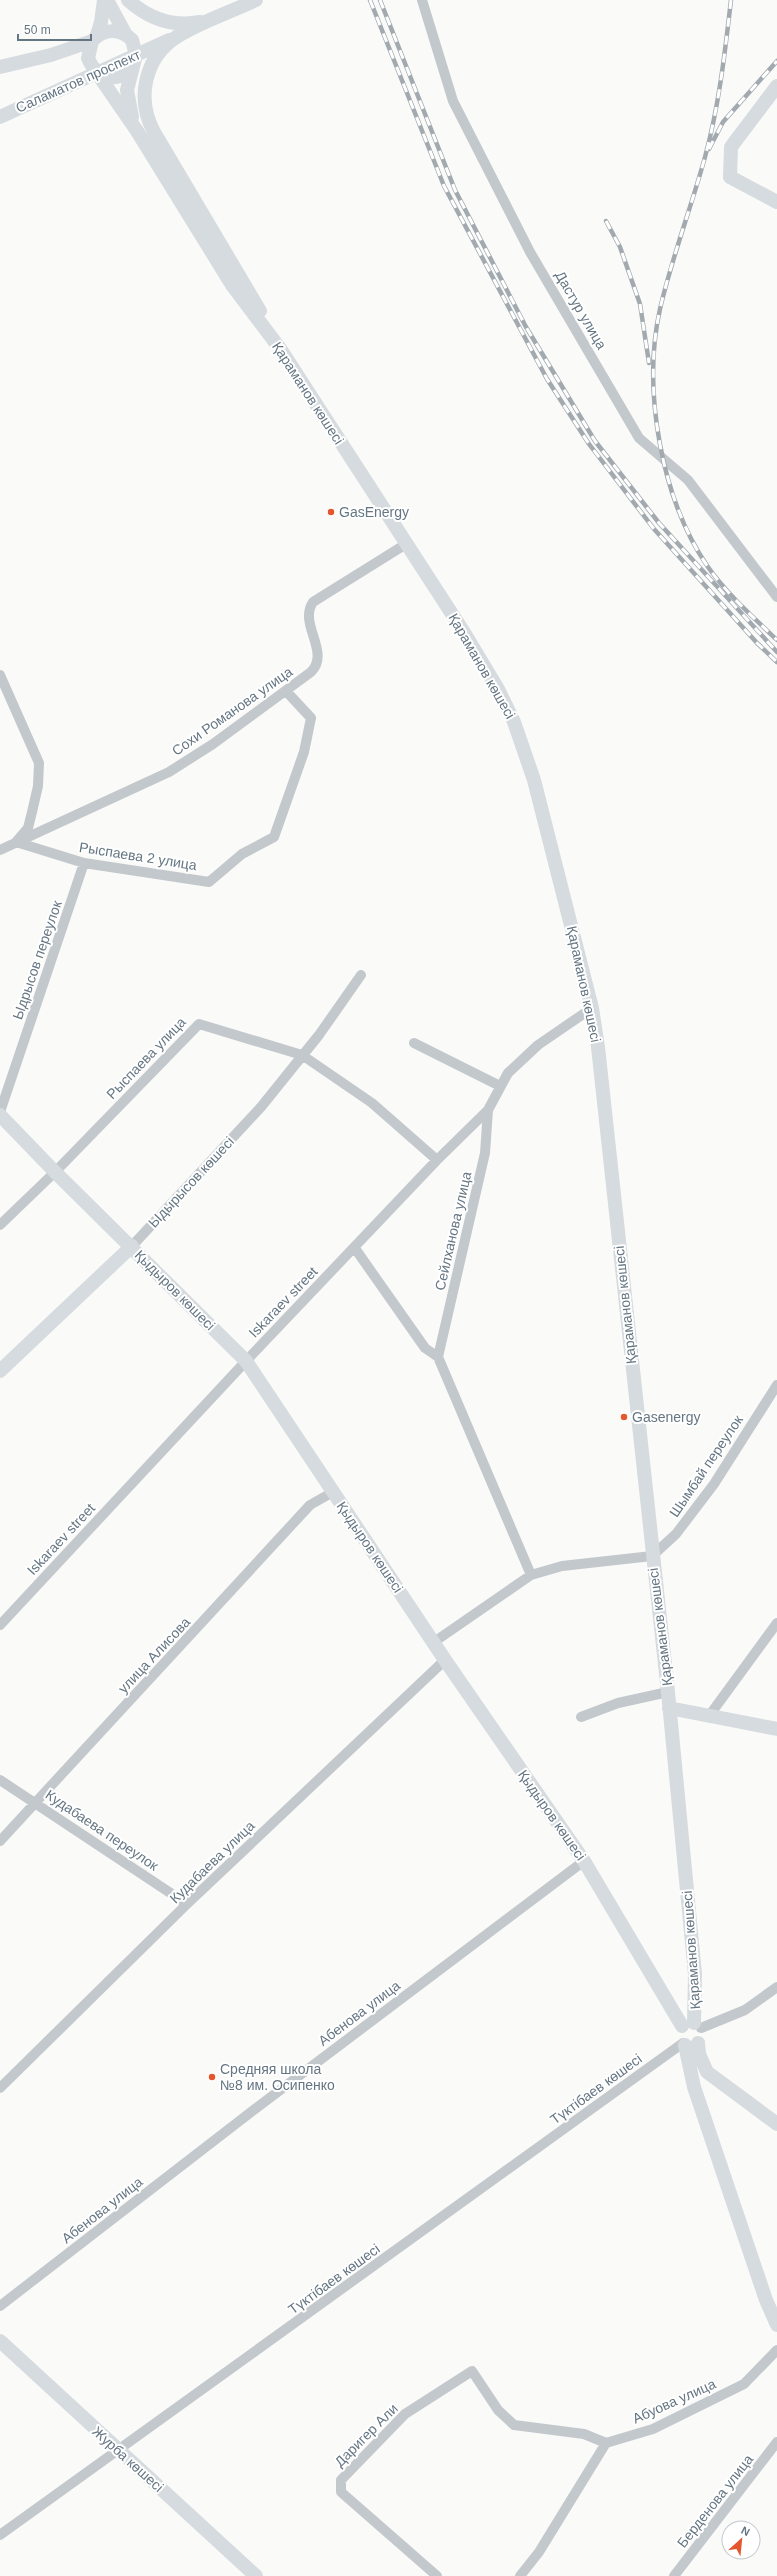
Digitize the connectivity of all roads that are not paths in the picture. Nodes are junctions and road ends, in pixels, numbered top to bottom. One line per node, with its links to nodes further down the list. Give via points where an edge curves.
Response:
1 (104, 0): 9 (street, via 102,22)
2 (107, 0): 7 (street)
3 (128, 0): 6 (street, via 140,11 168,22 192,23)
4 (256, 0): 6 (street)
5 (422, 0): 20 (street, Дастур улица, via 453,101 530,252 639,438 688,480)
6 (216, 19): 8 (street, Саламатов проспект)
7 (126, 35): 9 (street, via 112,30); 12 (street, via 135,47 135,62)
8 (178, 36): 15 (street, Саламатов проспект); 18 (street, via 163,50 147,76 144,98 147,120 243,278)
9 (94, 38): 10 (street); 13 (street, via 88,49)
10 (51, 54): 11 (street); 13 (street, via 67,55)
11 (0, 67)
12 (131, 69): 13 (street, via 111,78); 16 (street, via 127,90 129,109)
13 (94, 70): 16 (street)
14 (777, 86): 17 (street, via 731,147 730,177)
15 (0, 117)
16 (137, 130): 18 (street, Қараманов көшесі, via 232,285)
17 (777, 202)
18 (281, 350): 19 (street, Қараманов көшесі)
19 (406, 544): 22 (street, Сохи Романова улица, via 313,602 309,613 319,658 317,665); 27 (street, Қараманов көшесі, via 466,634 514,722 534,780)
20 (777, 597)
21 (0, 675): 23 (street, via 39,763 38,786 28,828)
22 (286, 691): 23 (street, Сохи Романова улица, via 169,772); 25 (street, Рыспаева 2 улица, via 311,718 304,752 274,837 242,854 209,882)
23 (16, 842): 24 (street, Сохи Романова улица); 25 (street, Рыспаева 2 улица)
24 (0, 850)
25 (84, 863): 32 (street, Ыдрысов переулок)
26 (361, 975): 29 (street, Ыдырысов көшесі)
27 (592, 1008): 30 (street, Iskaraev street, via 538,1045 508,1073); 44 (street, Қараманов көшесі)
28 (414, 1043): 30 (street)
29 (303, 1055): 34 (street, Рыспаева улица, via 372,1103); 35 (street, Рыспаева улица, via 199,1024); 37 (street, Ыдырысов көшесі, via 260,1107)
30 (500, 1086): 31 (street, Iskaraev street)
31 (488, 1110): 34 (street, Iskaraev street); 39 (street, Сейлханова улица, via 485,1153)
32 (0, 1112)
33 (0, 1115): 35 (street, Қыдыров көшесі)
34 (437, 1160): 38 (street, Iskaraev street)
35 (55, 1172): 36 (street, Рыспаева улица); 37 (street, Қыдыров көшесі)
36 (0, 1225)
37 (132, 1246): 40 (street, Қыдыров көшесі); 41 (street, Ыдырысов көшесі)
38 (354, 1247): 39 (street, via 424,1348); 40 (street, Iskaraev street)
39 (438, 1357): 45 (street)
40 (246, 1361): 43 (street, Қыдыров көшесі); 47 (street, Iskaraev street)
41 (0, 1371)
42 (777, 1385): 44 (street, Шымбай переулок, via 714,1484 676,1534)
43 (333, 1492): 48 (street, Қыдыров көшесі); 56 (street, улица Алисова, via 310,1505)
44 (652, 1556): 45 (street, via 562,1566); 50 (street, Қараманов көшесі)
45 (531, 1575): 48 (street)
46 (777, 1623): 52 (street)
47 (0, 1626)
48 (434, 1642): 49 (street, Қыдыров көшесі)
49 (445, 1660): 58 (street, Қыдыров көшесі); 59 (street, Кудабаева улица)
50 (668, 1692): 51 (street, Қараманов көшесі); 53 (street, via 618,1703)
51 (669, 1708): 52 (street); 61 (street, Қараманов көшесі, via 695,1974)
52 (709, 1716): 54 (street)
53 (581, 1717)
54 (777, 1729)
55 (0, 1780): 56 (street, Кудабаева переулок)
56 (36, 1803): 57 (street, улица Алисова); 59 (street, Кудабаева переулок)
57 (0, 1842)
58 (584, 1861): 61 (street, Қыдыров көшесі); 67 (street, Абенова улица, via 261,2104)
59 (188, 1904): 65 (street, Кудабаева улица)
60 (777, 1987): 61 (street, via 745,2010)
61 (692, 2026): 62 (street, via 679,2037); 62 (street, via 702,2036)
62 (689, 2044): 63 (street); 64 (street); 73 (street, Түктібаев көшесі)
63 (715, 2079): 64 (street, via 702,2080); 66 (street)
64 (694, 2087): 68 (street, via 766,2300)
65 (0, 2088)
66 (777, 2124)
67 (0, 2306)
68 (777, 2325)
69 (0, 2341): 73 (street, Журба көшесі)
70 (777, 2350): 72 (street, Абуова улица, via 744,2384 653,2429)
71 (777, 2442): 78 (street, Берденова улица)
72 (606, 2443): 76 (street, Даригер Али, via 584,2434 514,2424 498,2410 472,2371 405,2414 341,2480 341,2492); 77 (street, via 539,2552)
73 (119, 2452): 74 (street, Түктібаев көшесі); 75 (street, Журба көшесі)
74 (0, 2536)
75 (256, 2576)
76 (437, 2576)
77 (520, 2576)
78 (674, 2576)

